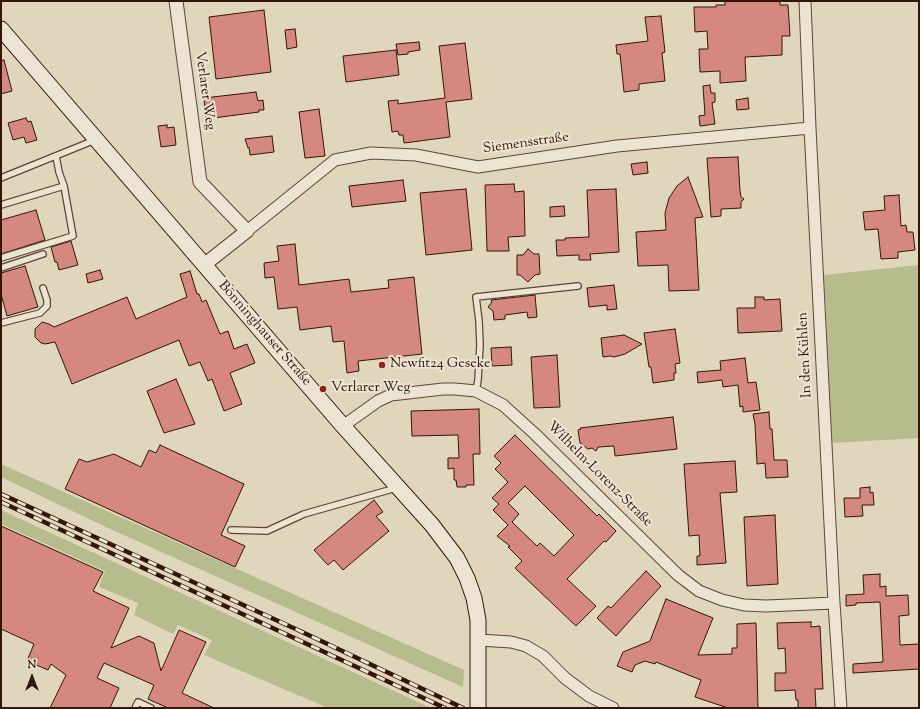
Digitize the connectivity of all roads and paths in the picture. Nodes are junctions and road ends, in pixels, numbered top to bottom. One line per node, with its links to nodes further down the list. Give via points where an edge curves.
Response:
1 (176, 1): 10 (street, Verlarer Weg, via 200,182)
2 (805, 1): 4 (street, In den Kühlen)
3 (1, 29): 5 (main road, Bönninghauser Straße)
4 (810, 128): 10 (street, Siemensstraße, via 617,146 478,166 416,155 371,152 335,160); 22 (street, In den Kühlen)
5 (96, 139): 6 (lane); 13 (main road, Bönninghauser Straße)
6 (56, 156): 7 (lane); 8 (lane)
7 (1, 178)
8 (64, 186): 9 (lane); 12 (lane, via 73,236)
9 (1, 205)
10 (247, 231): 13 (street)
11 (43, 254): 14 (lane)
12 (1, 258)
13 (204, 265): 19 (main road, Bönninghauser Straße)
14 (1, 268)
15 (578, 286): 18 (lane, via 476,297 480,345)
16 (43, 288): 17 (lane, via 47,306 40,313)
17 (1, 322)
18 (476, 391): 19 (street, Wilhelm-Lorenz-Straße, via 443,389 392,396 378,401); 22 (street, Wilhelm-Lorenz-Straße, via 503,405 678,575 699,591 744,605)
19 (343, 426): 20 (main road, Bönninghauser Straße)
20 (399, 488): 21 (lane, via 304,514 266,531); 23 (main road, Bönninghauser Straße, via 457,558 474,598)
21 (232, 530)
22 (834, 603): 28 (street, In den Kühlen)
23 (479, 640): 26 (main road, Bönninghauser Straße); 27 (street, via 511,642 526,646 543,656 589,696)
24 (135, 708): 25 (lane, via 138,702)
25 (151, 708)
26 (478, 708)
27 (613, 708)
28 (841, 708)

